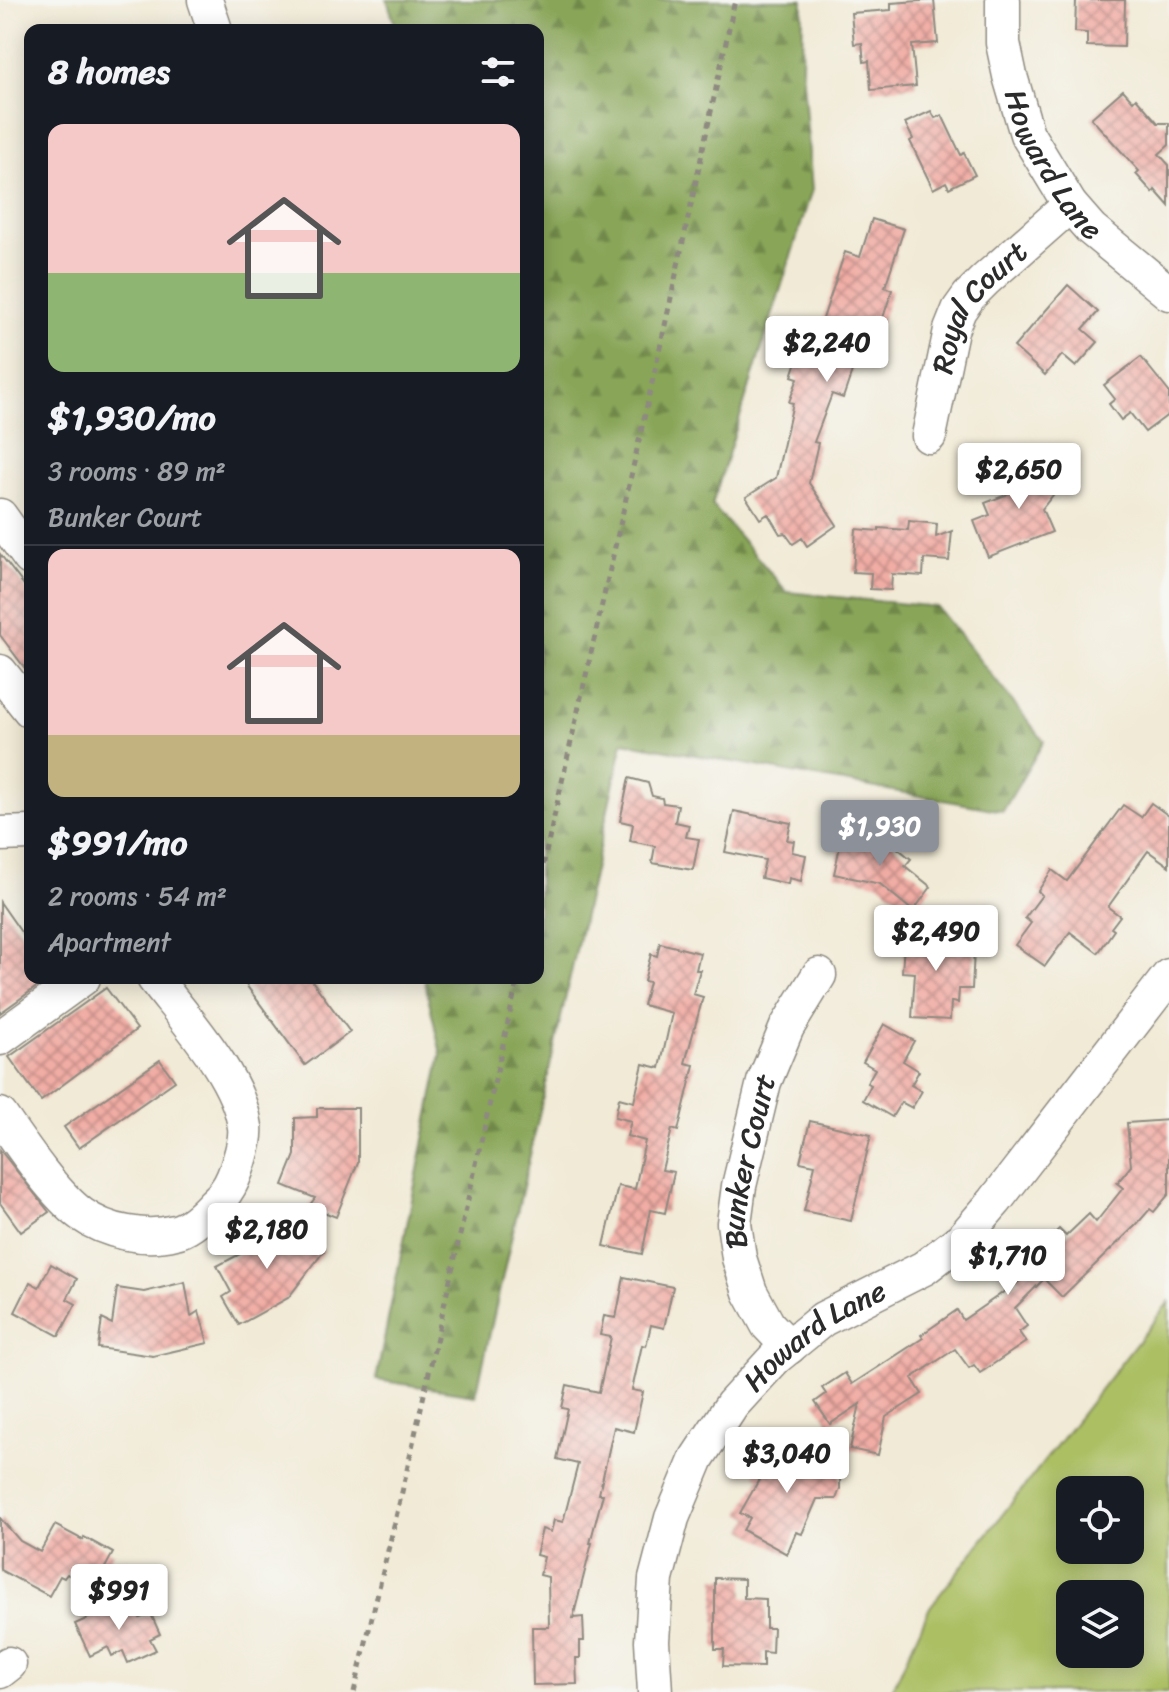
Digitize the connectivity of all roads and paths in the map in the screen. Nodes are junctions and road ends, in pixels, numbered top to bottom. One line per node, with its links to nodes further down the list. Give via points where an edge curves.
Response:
1 (205, 0): 4 (street)
2 (735, 0): 14 (path)
3 (1003, 0): 5 (street, Howard Lane, via 1003,43 1027,134)
4 (213, 24)
5 (1070, 205): 6 (street, Howard Lane); 7 (street, Royal Court, via 959,310)
6 (1169, 293)
7 (929, 436)
8 (0, 516): 9 (street)
9 (24, 550)
10 (0, 672): 11 (street)
11 (24, 702)
12 (24, 833): 13 (street)
13 (0, 834)
14 (544, 861)
15 (819, 975): 22 (street, Bunker Court, via 787,1027 764,1082 734,1223 750,1292 768,1325)
16 (1169, 976): 22 (street, Howard Lane, via 963,1238 924,1268 823,1319)
17 (75, 984): 20 (street)
18 (158, 984): 21 (street, via 226,1075 246,1130 228,1189 203,1215 177,1232 146,1235 111,1229 81,1214)
19 (517, 984): 23 (path)
20 (0, 1038)
21 (0, 1115)
22 (789, 1347): 24 (street, Howard Lane, via 732,1405 697,1458 672,1518 656,1579)
23 (354, 1692)
24 (655, 1692)

